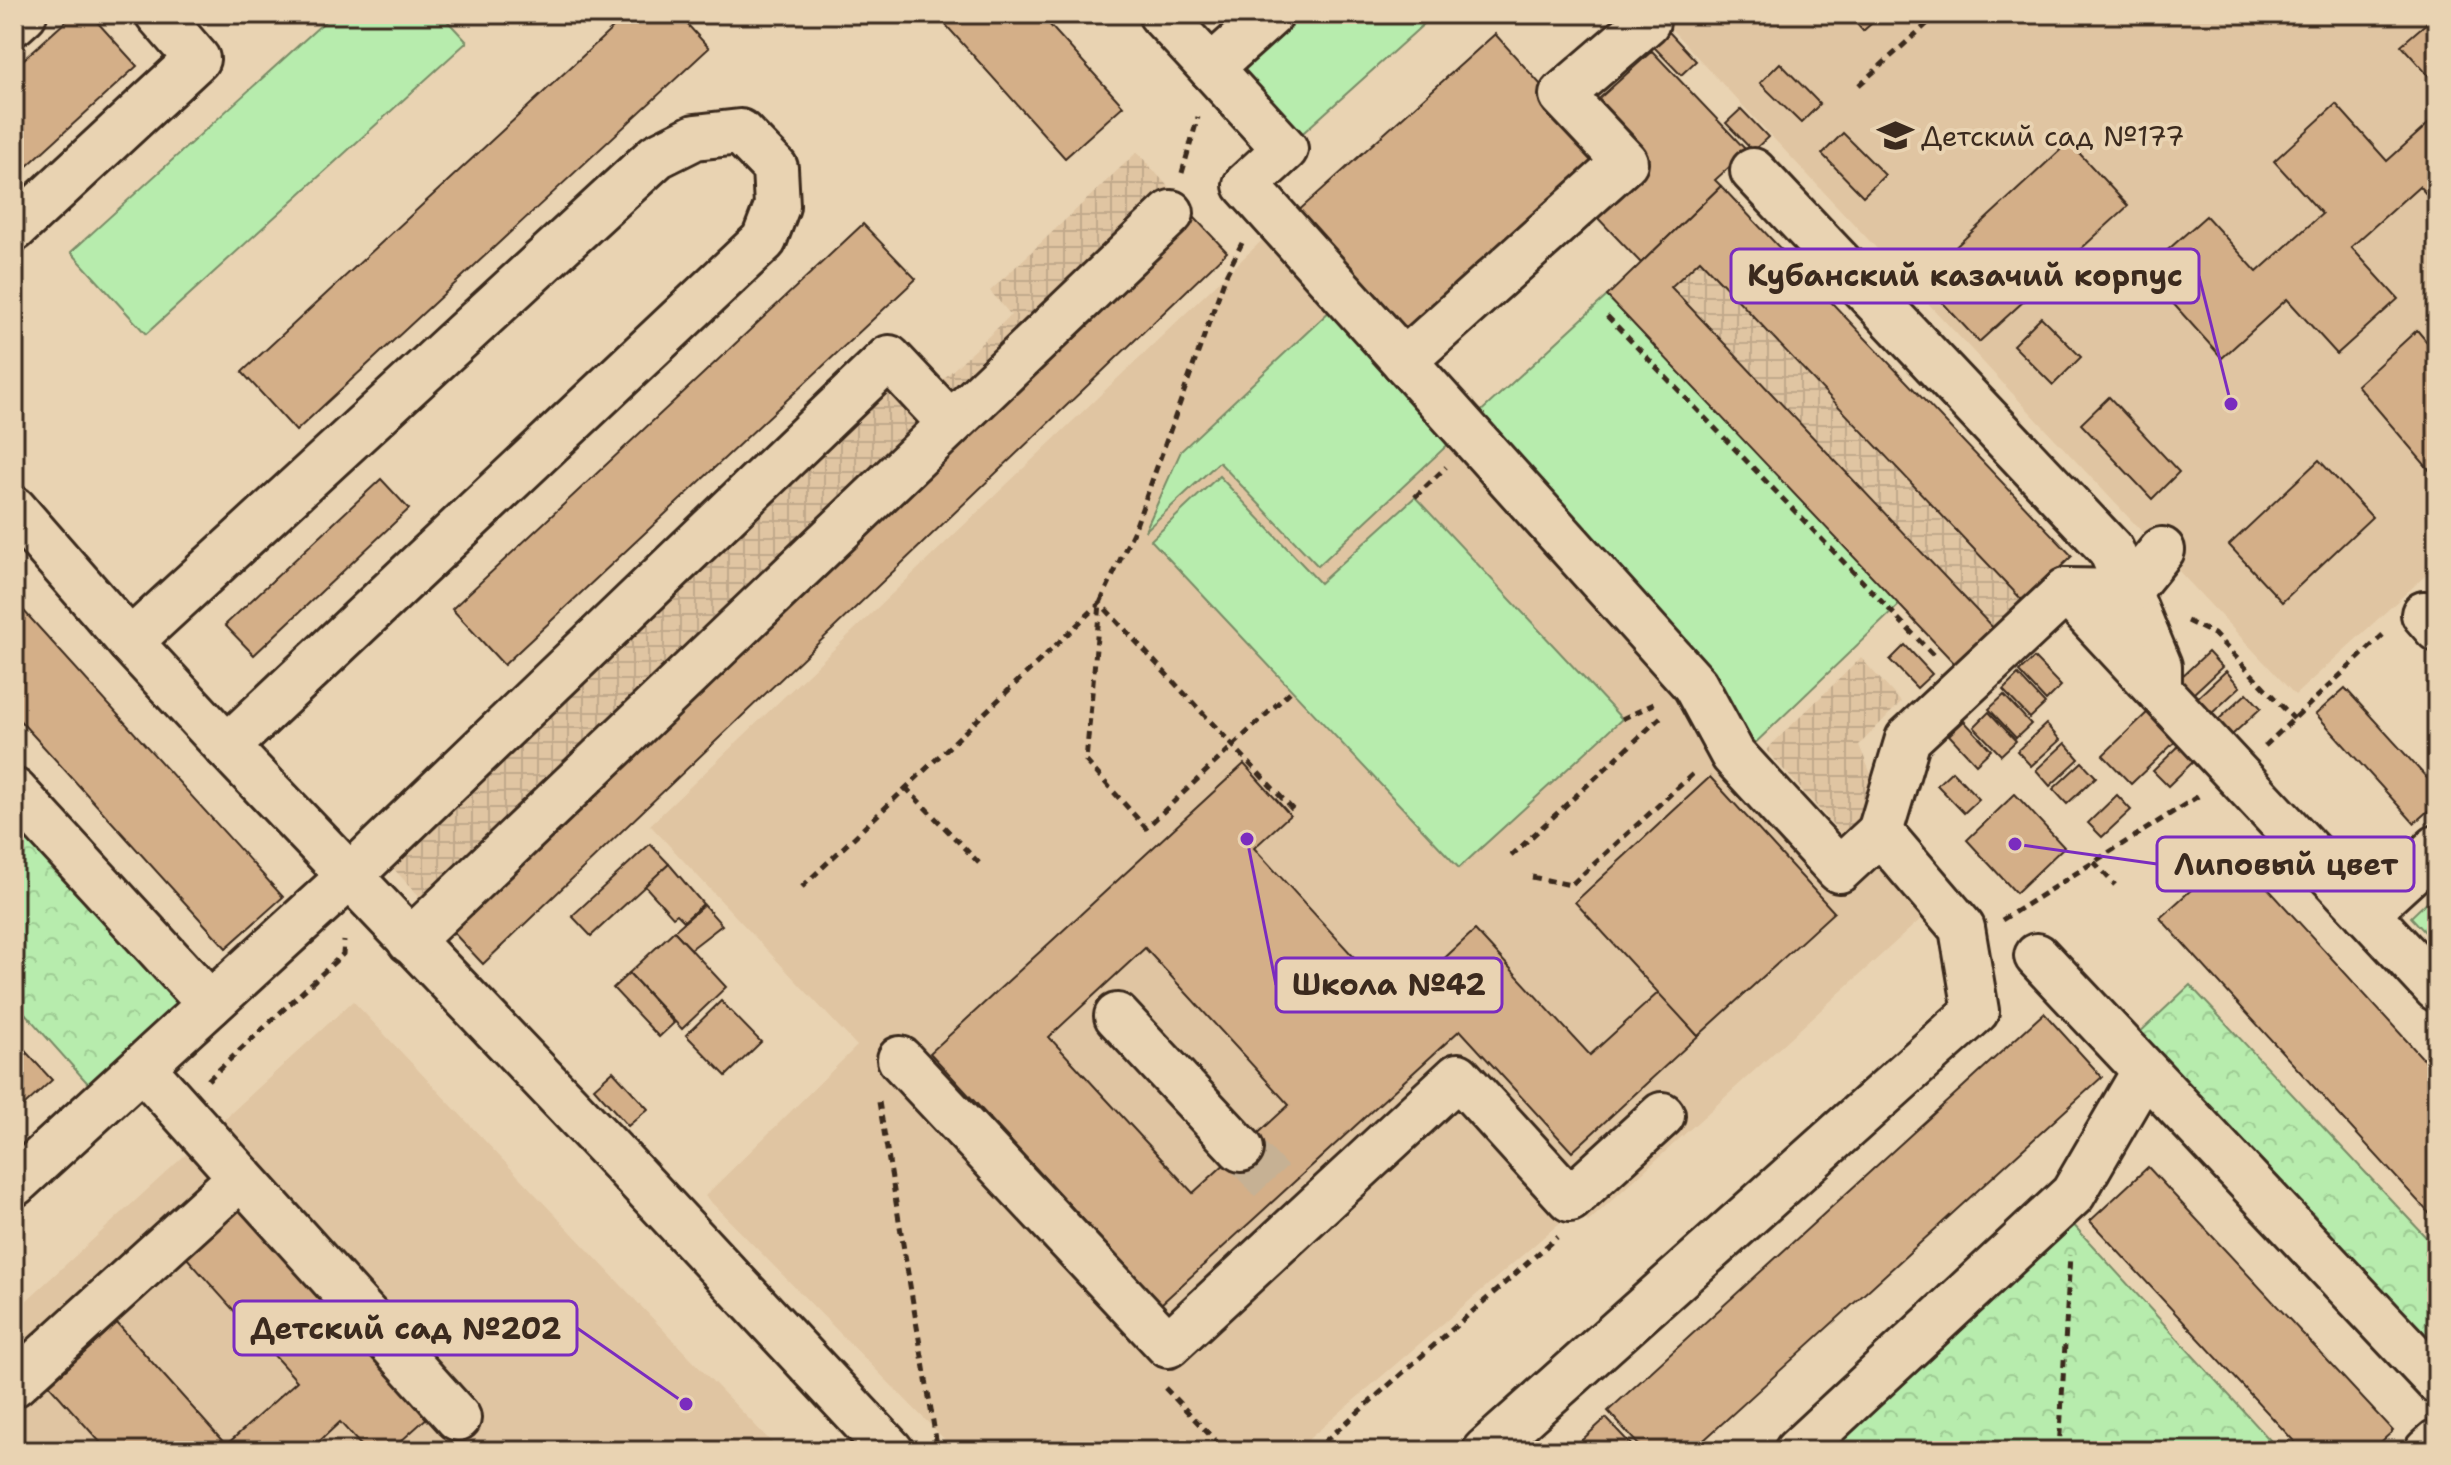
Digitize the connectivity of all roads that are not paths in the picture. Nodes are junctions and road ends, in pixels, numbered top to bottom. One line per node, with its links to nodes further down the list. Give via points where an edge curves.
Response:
1 (24, 14): 6 (lane)
2 (1161, 14): 7 (lane)
3 (1271, 14): 7 (lane)
4 (1640, 14): 11 (lane, via 1647,22 1562,95 1625,162)
5 (177, 20): 10 (lane, via 197,59)
6 (14, 23)
7 (1211, 68): 11 (lane, via 1285,149 1246,185)
8 (1753, 171): 16 (lane, via 2111,550)
9 (1171, 213): 12 (lane)
10 (14, 229)
11 (1404, 361): 21 (lane, via 1695,685 1733,755 1839,870)
12 (950, 423): 23 (lane, via 889,358); 25 (lane)
13 (14, 509): 17 (lane)
14 (2162, 550): 16 (lane)
15 (2066, 591): 16 (lane); 18 (lane); 21 (lane, via 1908,739)
16 (2128, 592): 18 (lane, via 2159,666)
17 (130, 642): 19 (lane); 19 (lane, via 657,156 695,137 740,132 775,168 777,206 764,240)
18 (2159, 688): 24 (lane)
19 (227, 747): 23 (lane)
20 (14, 791): 28 (lane)
21 (1880, 832): 42 (lane, via 1962,928 1976,1011)
22 (2437, 848): 24 (lane)
23 (350, 876): 25 (lane); 28 (lane)
24 (2366, 913): 27 (lane)
25 (410, 941): 41 (lane)
26 (2037, 956): 32 (lane)
27 (2437, 989)
28 (210, 1004): 31 (lane)
29 (1117, 1016): 34 (lane)
30 (900, 1059): 33 (lane, via 1168,1345 1294,1205 1458,1076 1570,1199)
31 (142, 1067): 35 (lane); 36 (lane)
32 (2144, 1072): 37 (lane); 43 (lane, via 2073,1194)
33 (1662, 1115)
34 (1241, 1149)
35 (241, 1177): 38 (lane); 39 (lane)
36 (14, 1184)
37 (2437, 1381)
38 (14, 1384)
39 (458, 1418)
40 (2437, 1442): 44 (lane)
41 (891, 1451)
42 (1485, 1451)
43 (1797, 1451)
44 (2427, 1451)

